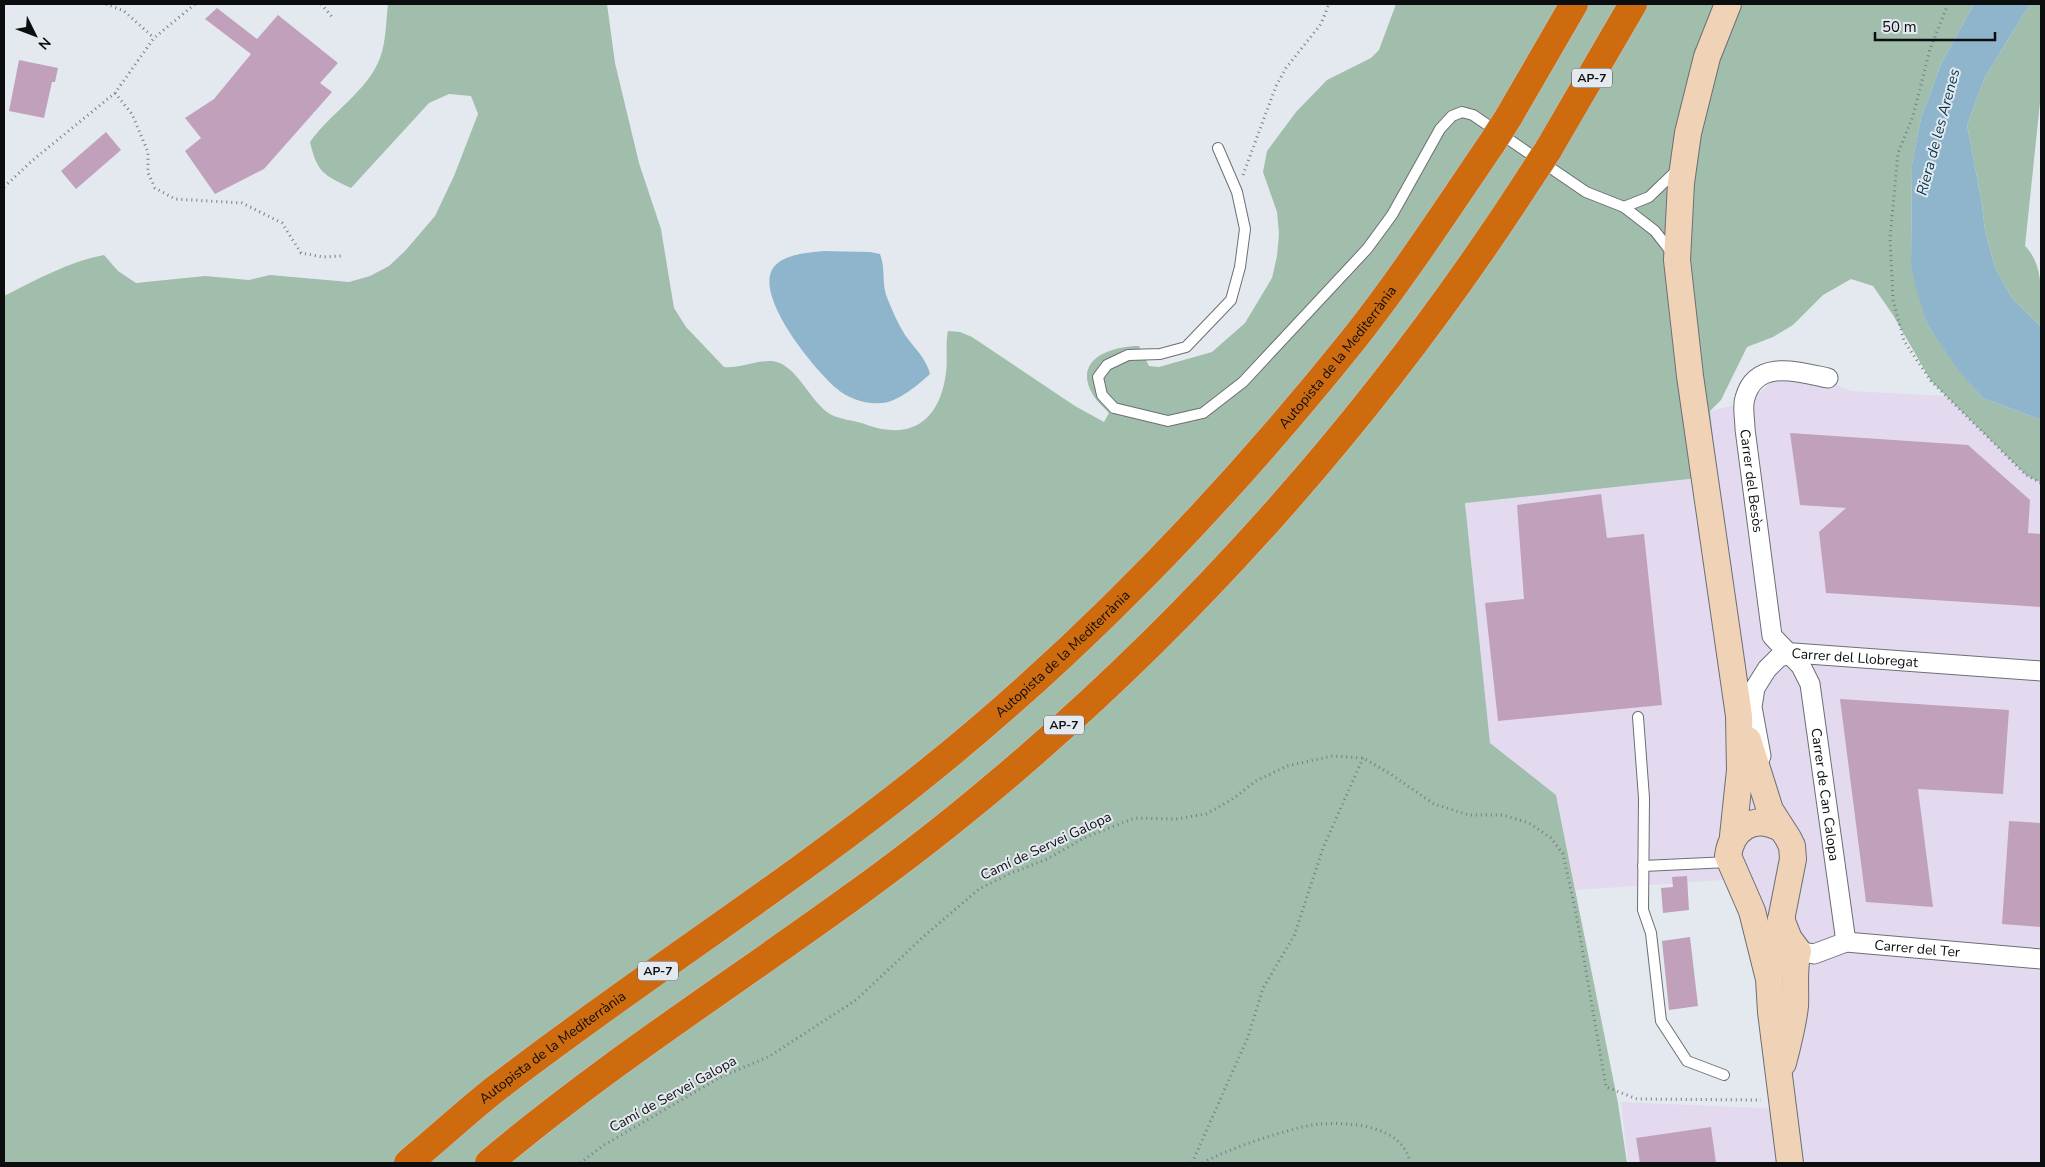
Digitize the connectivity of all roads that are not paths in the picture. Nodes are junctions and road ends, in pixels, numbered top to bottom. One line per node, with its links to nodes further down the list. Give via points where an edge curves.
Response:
1 (1574, 4): 26 (highway, Autopista de la Mediterrània / AP-7, bridge, via 1508,118 1425,241 1342,353 1181,538 1088,630 913,784 494,1091)
2 (1633, 4): 27 (highway, AP-7, bridge, via 1532,176 1394,373 1243,548 1131,663 1040,748 960,815 658,1033)
3 (1728, 4): 5 (main road, via 1707,57)
4 (1218, 148): 6 (lane, via 1237,192 1246,229 1240,267 1230,300 1186,347 1160,354 1128,354 1107,365 1098,377 1102,395 1114,408 1168,421 1203,413 1243,382 1366,249 1392,215 1440,129 1452,116 1462,112 1473,115 1586,192)
5 (1683, 164): 6 (lane, via 1649,197); 7 (main road)
6 (1624, 208): 7 (lane, via 1655,231)
7 (1677, 260): 11 (main road, via 1690,376)
8 (1828, 378): 9 (street, Carrer del Besòs, via 1786,370 1766,372 1750,384 1744,400 1772,636)
9 (1790, 654): 10 (street, Carrer del Llobregat); 13 (street, Carrer del Llobregat, via 1779,657 1755,688 1752,707); 20 (street, Carrer de Can Calopa, via 1810,684)
10 (2041, 671)
11 (1739, 716): 13 (main road); 15 (main road, via 1740,770)
12 (1638, 717): 16 (lane, via 1644,798)
13 (1763, 788): 14 (main road)
14 (1780, 828): 15 (main road, via 1756,822 1740,829); 18 (main road, via 1792,846)
15 (1734, 836): 17 (main road, via 1729,845)
16 (1643, 866): 17 (lane); 24 (lane, via 1644,910 1651,933 1661,1021 1687,1061)
17 (1733, 870): 18 (main road, via 1749,885 1764,887); 23 (main road, via 1752,911)
18 (1789, 872): 19 (main road)
19 (1781, 919): 21 (main road); 23 (main road)
20 (1846, 942): 21 (street, Carrer del Ter, via 1814,954); 22 (street, Carrer del Ter)
21 (1798, 951): 25 (main road, via 1795,1004)
22 (2041, 959)
23 (1769, 979): 25 (main road)
24 (1724, 1075)
25 (1780, 1086): 28 (main road)
26 (408, 1163)
27 (489, 1163)
28 (1790, 1163)

